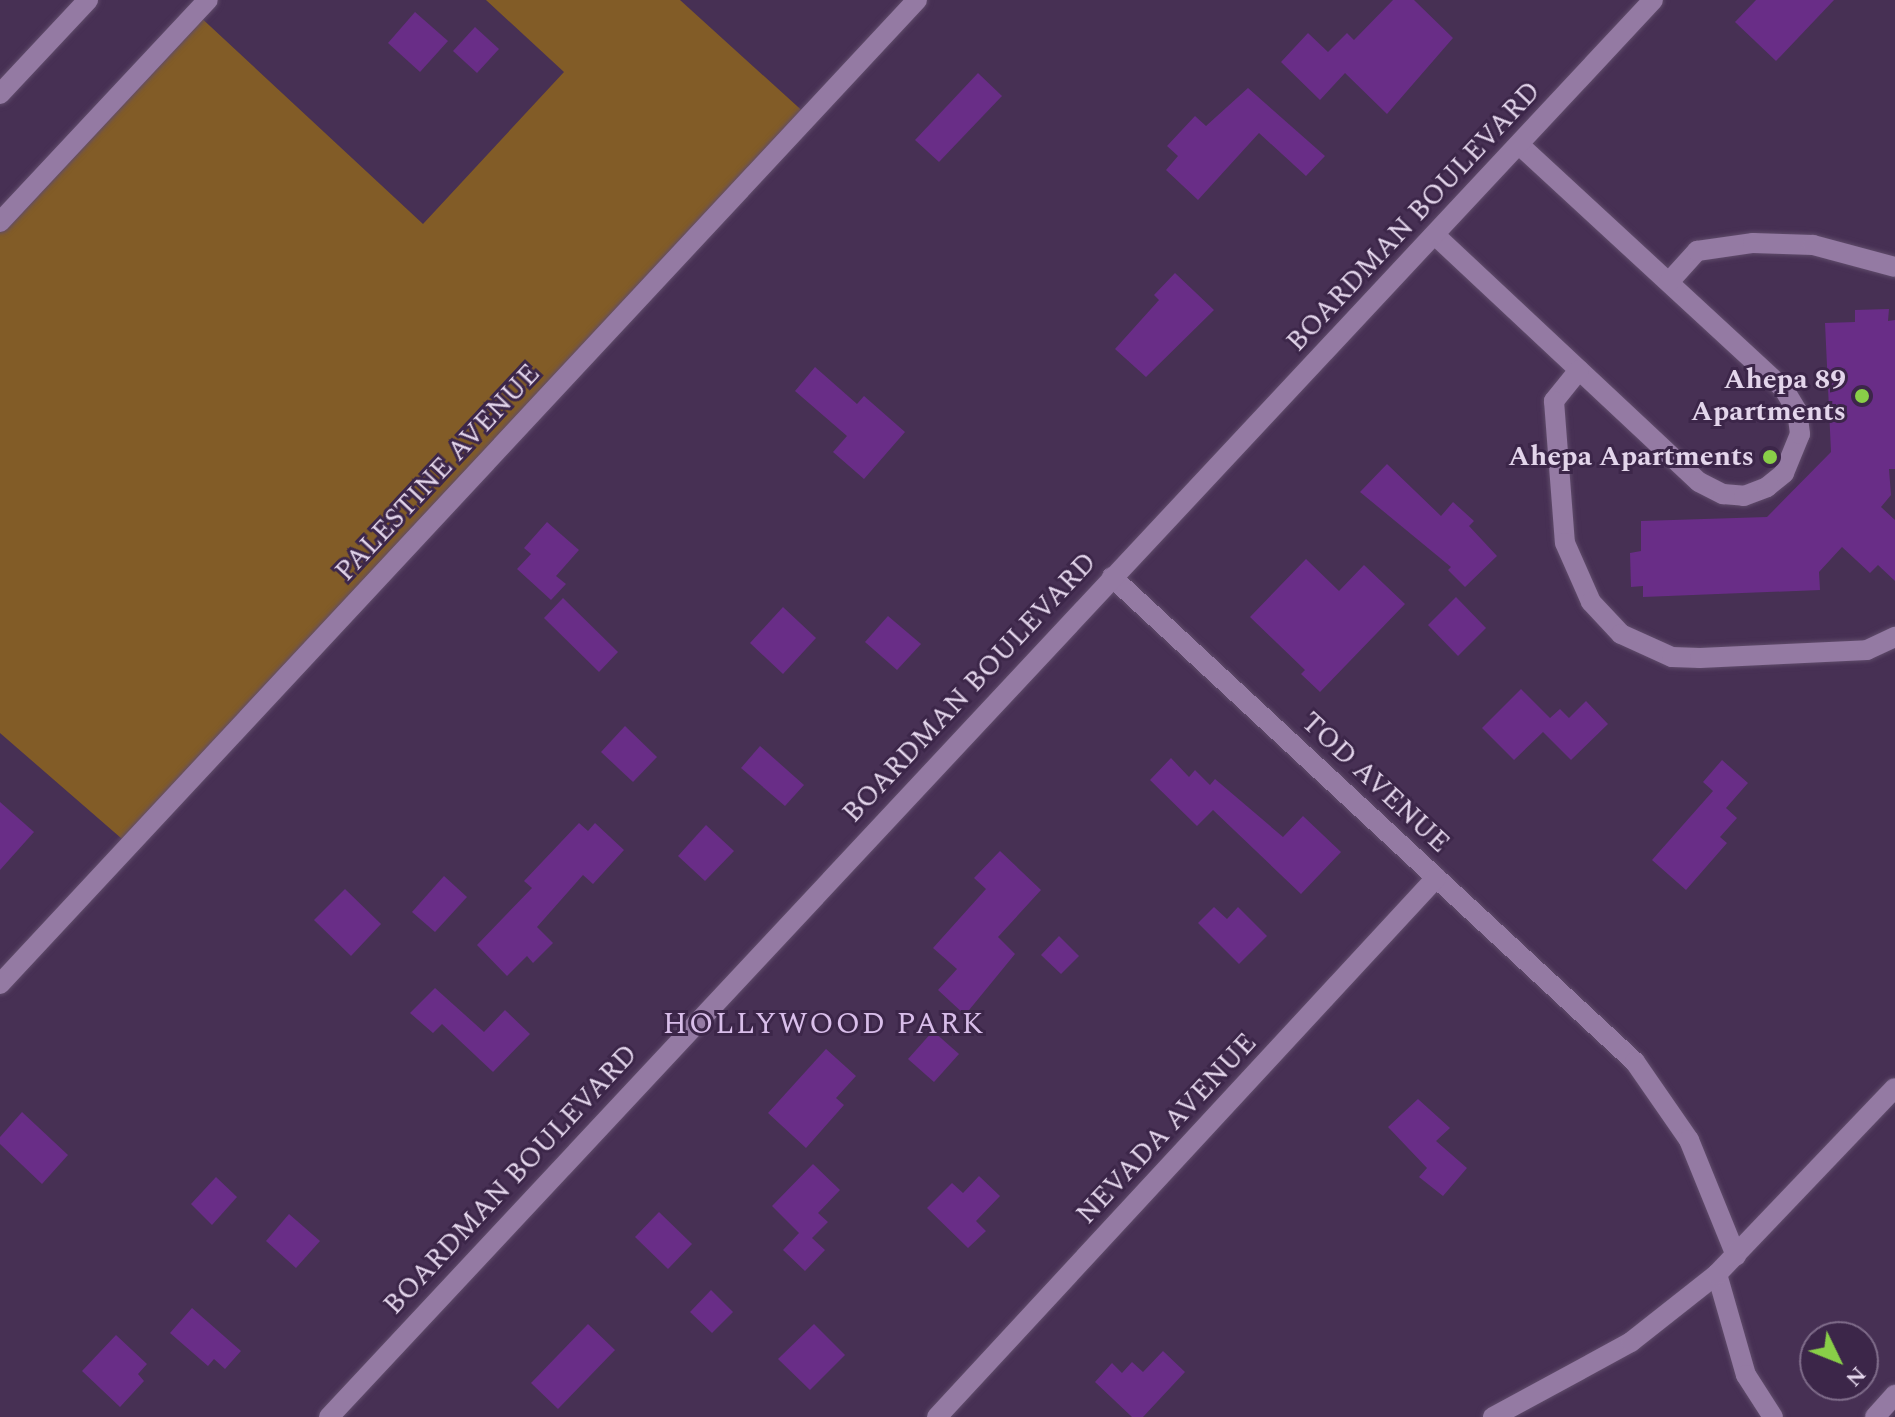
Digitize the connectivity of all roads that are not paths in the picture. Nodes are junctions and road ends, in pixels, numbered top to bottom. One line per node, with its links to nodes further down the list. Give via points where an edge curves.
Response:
1 (88, 0): 5 (street)
2 (208, 0): 7 (street)
3 (917, 0): 15 (street, PALESTINE AVENUE)
4 (1653, 0): 6 (street, BOARDMAN BOULEVARD)
5 (0, 94)
6 (1520, 145): 8 (street, BOARDMAN BOULEVARD); 10 (street)
7 (0, 222)
8 (1436, 236): 11 (street); 12 (street, BOARDMAN BOULEVARD)
9 (1895, 267): 10 (street, via 1813,245 1753,243 1697,251)
10 (1669, 282): 11 (street, via 1791,400 1800,434 1784,473 1744,496 1723,494 1699,482)
11 (1579, 370): 13 (street, via 1554,401 1565,543 1591,602 1621,634 1659,653 1700,658 1867,650)
12 (1112, 577): 14 (street, TOD AVENUE); 20 (street, BOARDMAN BOULEVARD)
13 (1895, 637)
14 (1436, 878): 17 (street, TOD AVENUE, via 1601,1027 1650,1081 1689,1140); 21 (street, NEVADA AVENUE)
15 (0, 984)
16 (1895, 1088): 17 (street)
17 (1736, 1256): 18 (street)
18 (1717, 1274): 22 (street, via 1631,1342); 23 (street, via 1746,1375)
19 (1895, 1395): 24 (street)
20 (329, 1417)
21 (937, 1417)
22 (1493, 1417)
23 (1773, 1417)
24 (1875, 1417)

